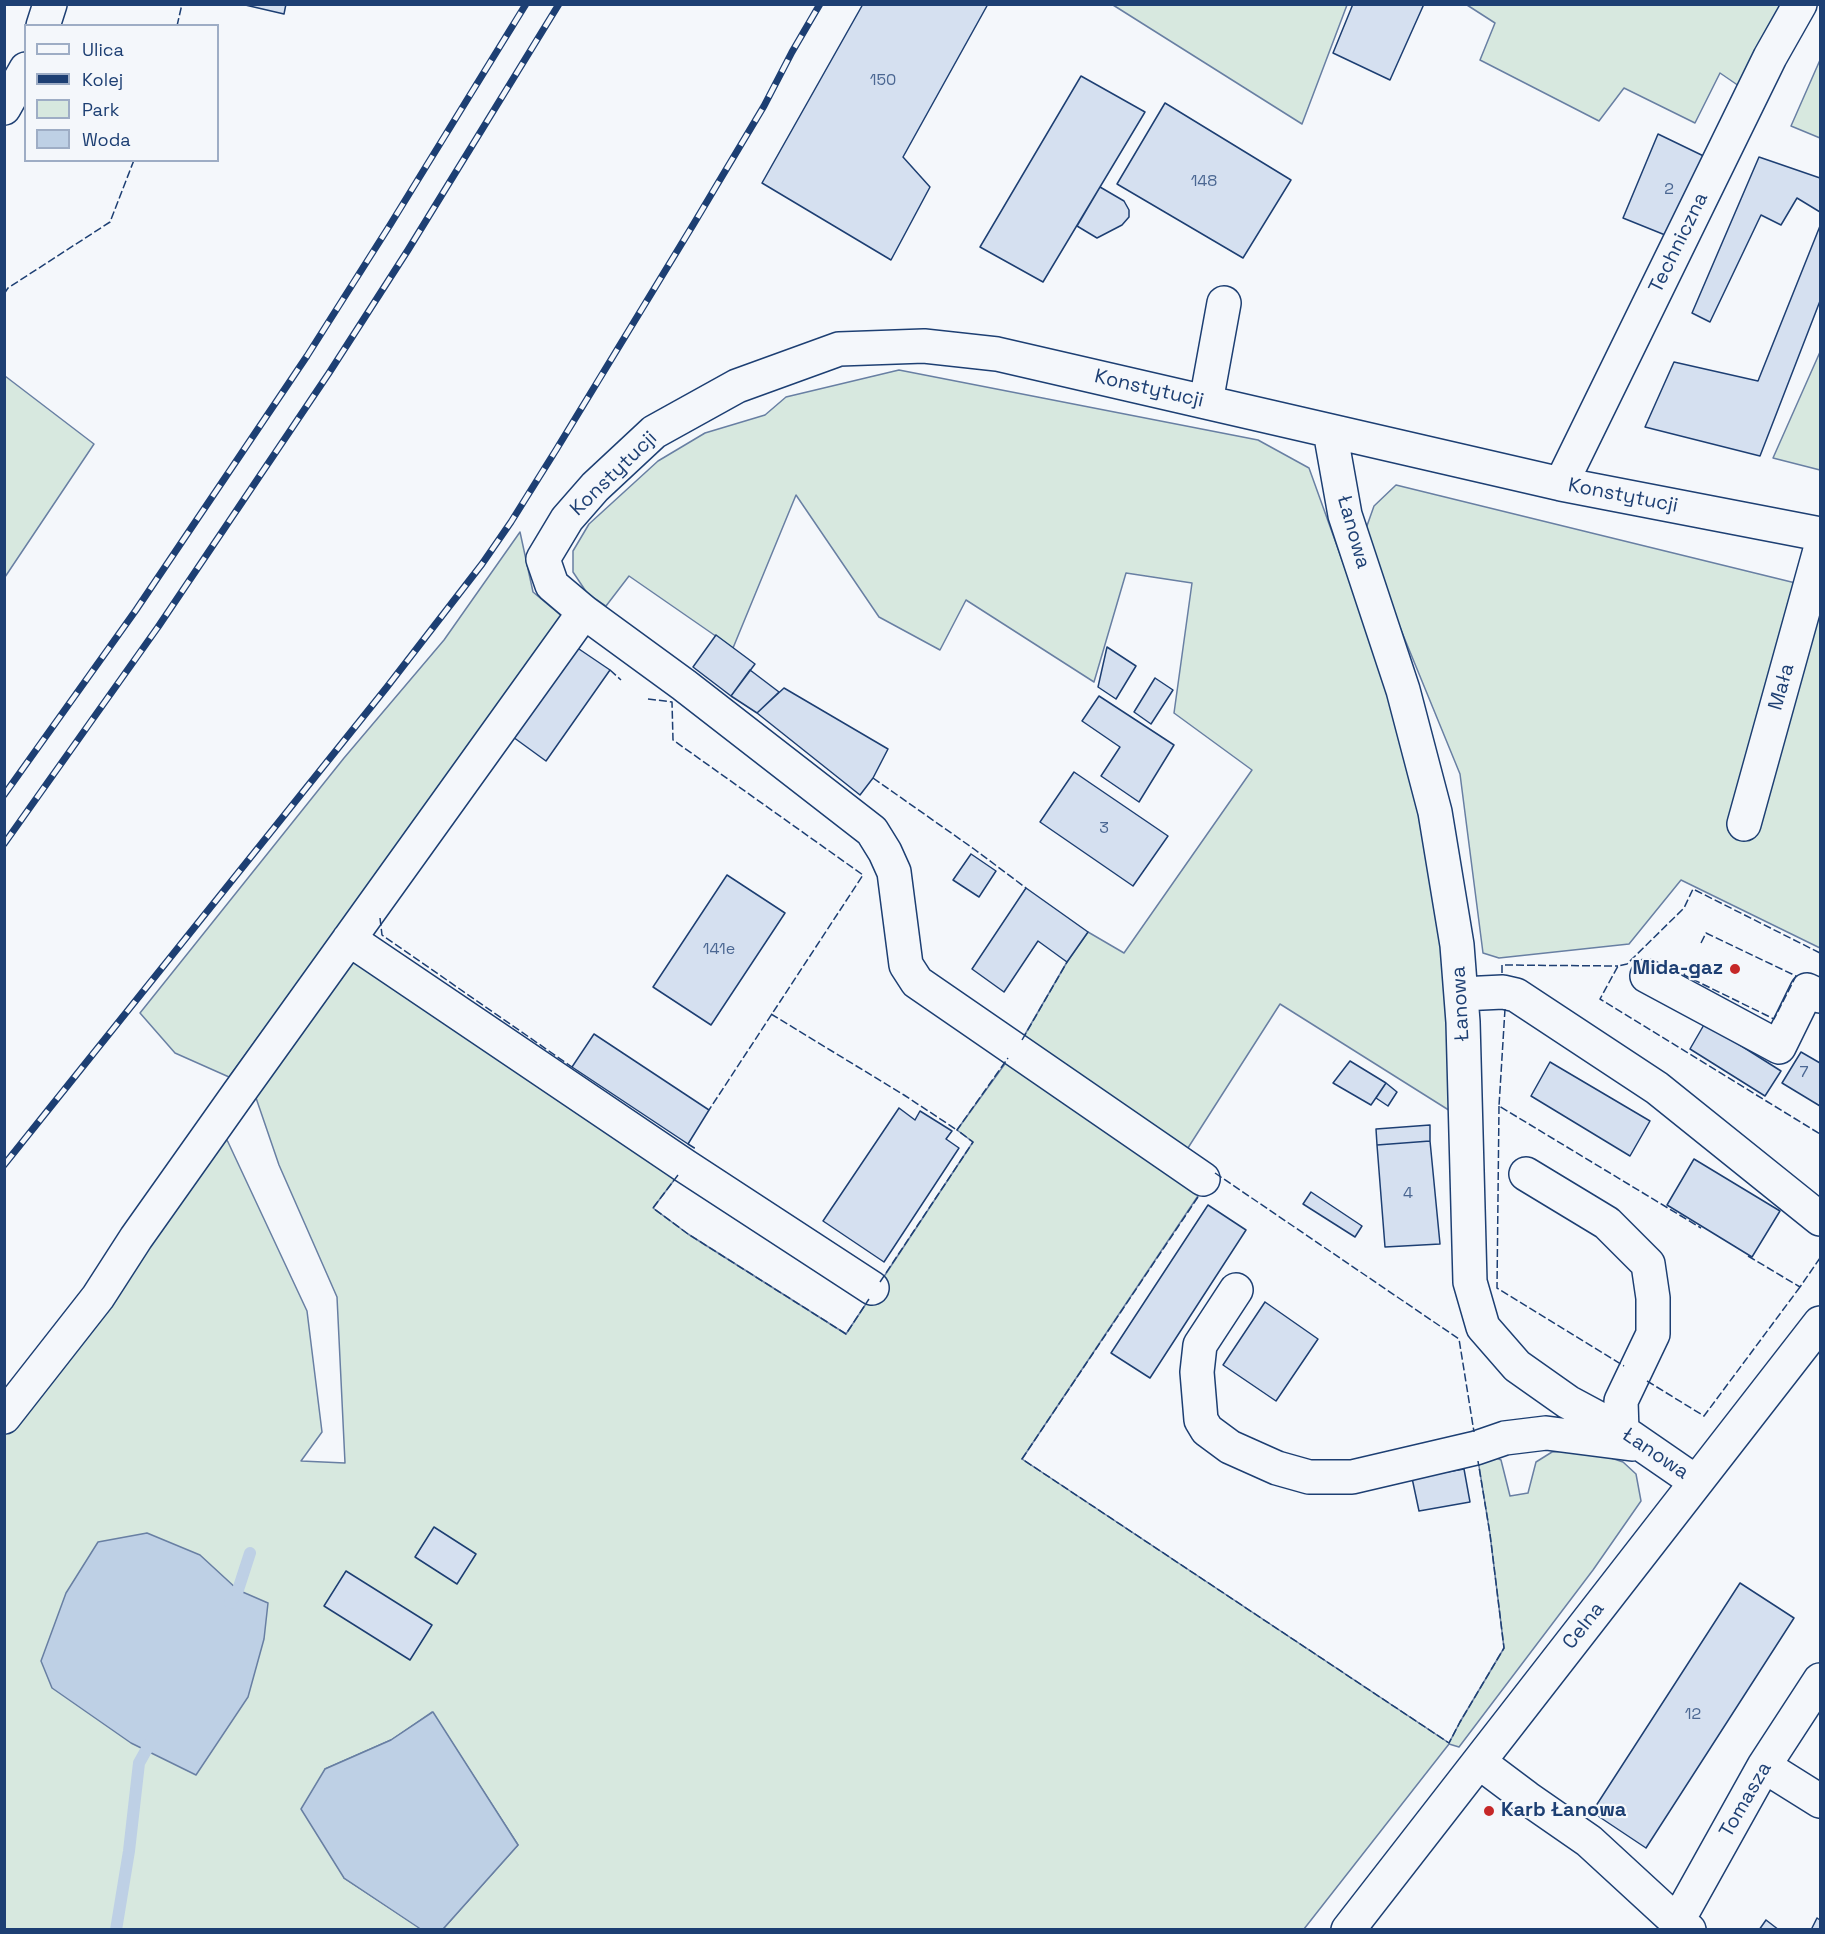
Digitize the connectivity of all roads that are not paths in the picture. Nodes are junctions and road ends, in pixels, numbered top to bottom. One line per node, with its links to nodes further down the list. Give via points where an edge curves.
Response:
1 (50, 4): 3 (street)
2 (1800, 4): 9 (street, Techniczna, via 1770,57)
3 (44, 24)
4 (24, 73): 5 (street)
5 (4, 108)
6 (1224, 303): 7 (street)
7 (1206, 402): 8 (street, Konstytucji); 12 (street, Konstytucji, via 997,354 924,346 839,349 737,386 654,432 595,487 567,519 543,559 552,585)
8 (1330, 431): 9 (street, Konstytucji); 16 (street, Łanowa, via 1345,515 1403,690 1435,812)
9 (1561, 484): 10 (street, Konstytucji)
10 (1821, 534)
11 (1821, 550): 13 (street, Mała)
12 (584, 612): 14 (street); 19 (street, via 872,831 894,872 906,965 916,982)
13 (1744, 824)
14 (349, 939): 21 (street); 24 (street, via 98,1297)
15 (1647, 976): 17 (street, via 1779,1047 1807,990)
16 (1461, 994): 20 (street, via 1516,995 1657,1088); 25 (street, Łanowa, via 1470,1282 1484,1327 1517,1366 1568,1402)
17 (1821, 996)
18 (1526, 1174): 25 (street, via 1607,1223 1648,1264 1653,1334 1621,1401)
19 (1203, 1179)
20 (1821, 1219)
21 (872, 1288)
22 (1236, 1290): 25 (street, via 1200,1345 1197,1372 1201,1420 1207,1430 1230,1447 1277,1468 1309,1477 1352,1477 1476,1449 1505,1438 1546,1433)
23 (1821, 1323): 26 (street, Celna)
24 (4, 1417)
25 (1634, 1439): 26 (street, Łanowa)
26 (1696, 1482): 28 (street, Celna)
27 (1821, 1680): 29 (street, Tomasza)
28 (1479, 1762): 31 (street, via 1589,1841); 32 (street, Celna)
29 (1764, 1766): 30 (street); 31 (street, Tomasza)
30 (1821, 1801)
31 (1683, 1926)
32 (1348, 1929)

